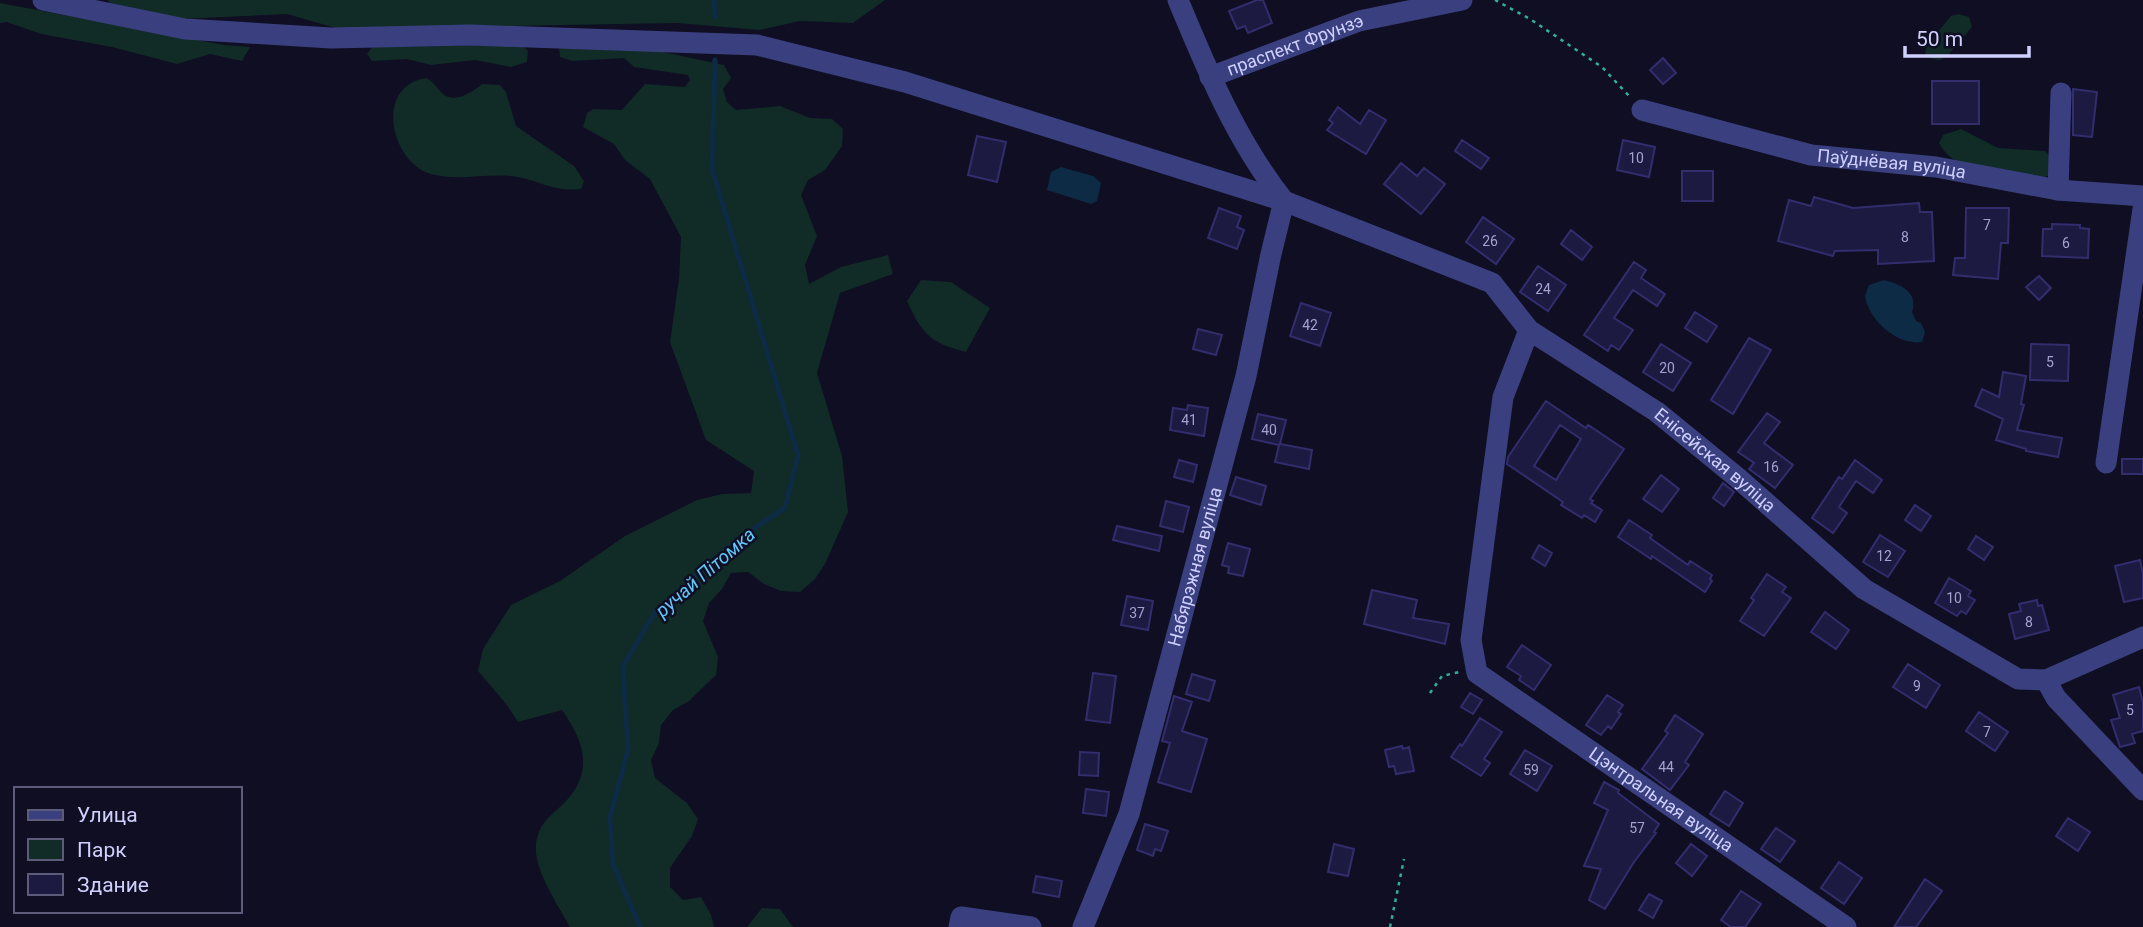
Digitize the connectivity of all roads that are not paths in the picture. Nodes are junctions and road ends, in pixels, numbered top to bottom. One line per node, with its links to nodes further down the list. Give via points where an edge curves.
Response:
1 (43, 0): 9 (street, Енісейская вуліца, via 185,29 331,38 470,34 757,45 905,82)
2 (1178, 0): 4 (street)
3 (1462, 0): 4 (street, праспект Фрунзэ, via 1359,21)
4 (1210, 78): 9 (street, via 1264,175)
5 (2061, 93): 7 (street)
6 (1642, 110): 7 (street, Паўднёвая вуліца, via 1811,155 1936,167)
7 (2058, 190): 8 (street, Паўднёвая вуліца)
8 (2143, 196)
9 (1284, 201): 11 (street, Енісейская вуліца, via 1492,283); 18 (street, Набярэжная вуліца, via 1246,376 1129,814)
10 (2143, 209): 12 (street)
11 (1529, 330): 14 (street, Енісейская вуліца, via 1657,412 1864,589 2018,679); 19 (street, Цэнтральная вуліца, via 1503,397 1471,640 1476,673)
12 (2106, 463)
13 (2143, 637): 14 (street)
14 (2046, 680): 15 (street, via 2056,698)
15 (2143, 790)
16 (959, 927): 17 (street, via 961,917)
17 (1031, 927)
18 (1083, 927)
19 (1846, 927)

